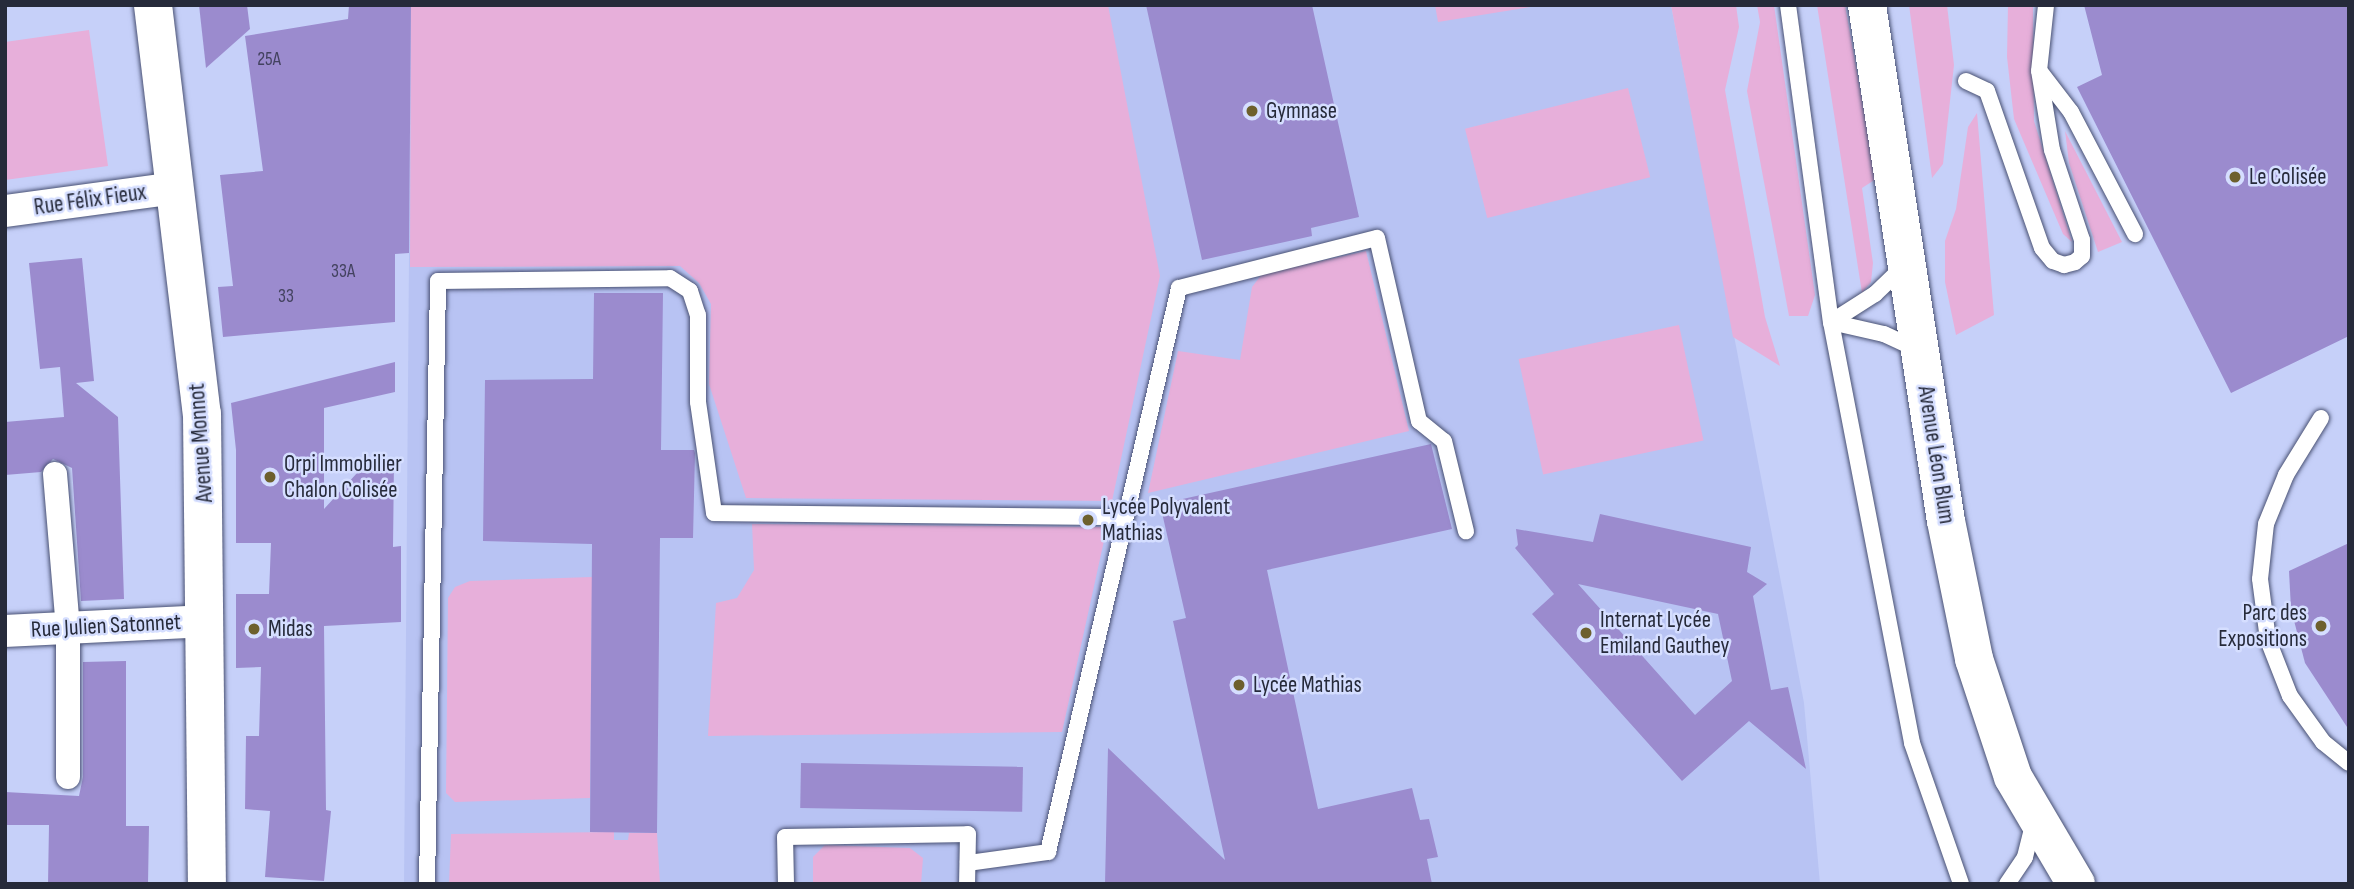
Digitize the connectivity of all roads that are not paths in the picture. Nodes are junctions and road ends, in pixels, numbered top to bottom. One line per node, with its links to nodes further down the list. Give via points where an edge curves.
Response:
1 (153, 5): 7 (main road, Avenue Monnot)
2 (1788, 5): 11 (lane)
3 (1867, 5): 10 (main road, Avenue Léon Blum)
4 (2046, 5): 5 (lane)
5 (2039, 71): 6 (lane, via 2052,150 2084,250 2075,262 2064,265 2053,261 2032,228 1987,91); 9 (lane, via 2071,112)
6 (1966, 80)
7 (175, 188): 8 (street, Rue Félix Fieux); 17 (main road, Avenue Monnot, via 202,414)
8 (5, 211)
9 (2135, 234)
10 (1908, 261): 11 (lane, via 1875,294); 12 (main road, Avenue Léon Blum)
11 (1831, 322): 12 (lane, via 1884,334); 28 (lane, via 1912,743)
12 (1920, 350): 22 (main road, Avenue Léon Blum, via 1971,647 2001,748)
13 (2320, 418): 20 (lane, via 2286,475 2266,524 2260,579 2268,640 2290,696 2323,742)
14 (55, 474): 18 (street)
15 (1123, 517): 16 (lane, via 1179,288 1377,238 1419,421 1444,441); 23 (lane, via 1048,852); 25 (lane, via 714,513 698,402 698,315 690,291 670,278 438,281)
16 (1466, 531)
17 (207, 621): 18 (street, Rue Julien Satonnet); 24 (main road, Avenue Monnot)
18 (68, 628): 19 (street, Rue Julien Satonnet); 21 (street)
19 (5, 631)
20 (2349, 763)
21 (68, 777)
22 (2035, 820): 29 (lane, via 2025,857); 30 (main road, Avenue Léon Blum)
23 (968, 863): 26 (lane, via 968,834 785,837); 27 (lane)
24 (207, 884)
25 (427, 884)
26 (786, 884)
27 (967, 884)
28 (1961, 884)
29 (2007, 884)
30 (2076, 884)

